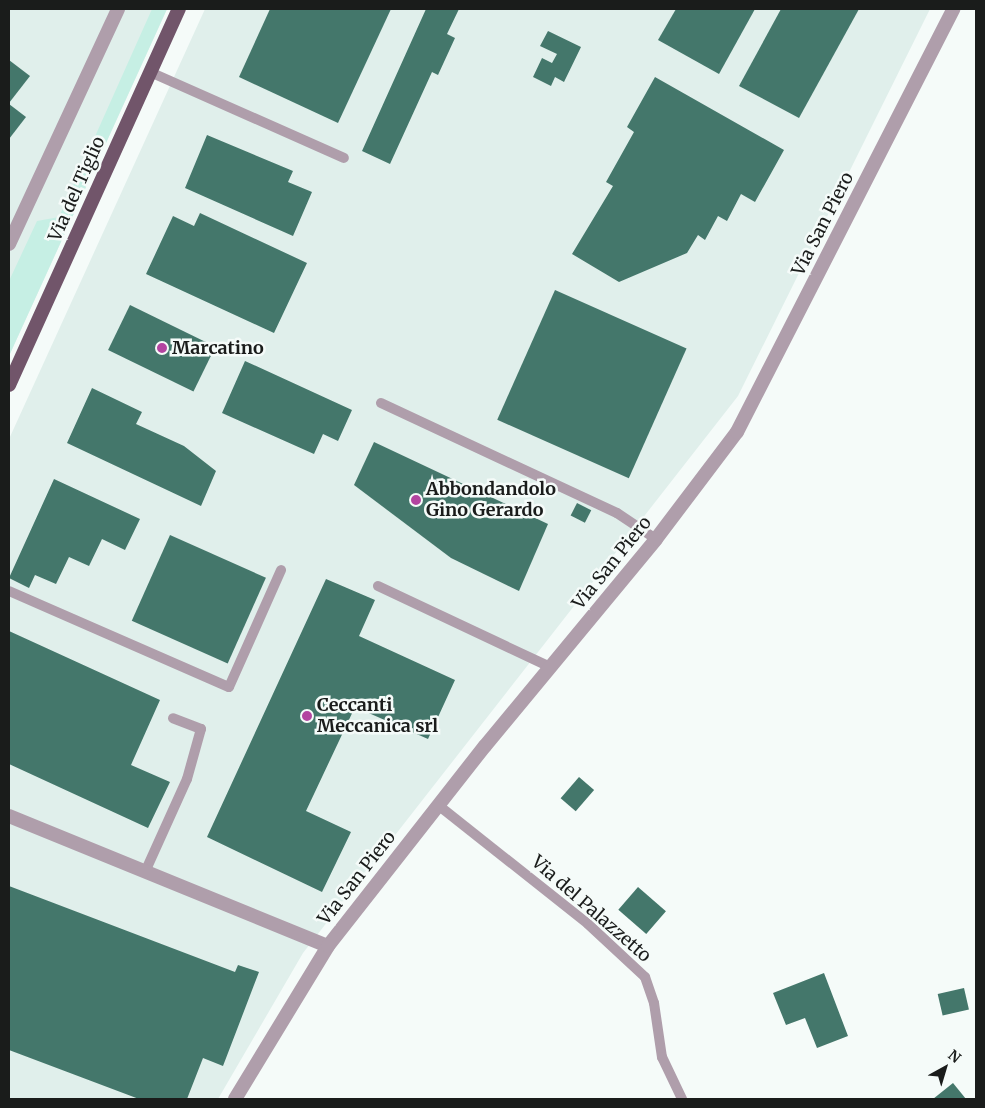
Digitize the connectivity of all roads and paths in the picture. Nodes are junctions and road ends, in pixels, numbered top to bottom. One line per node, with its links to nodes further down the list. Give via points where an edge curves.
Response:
1 (118, 9): 6 (street)
2 (179, 9): 4 (main road, Via del Tiglio)
3 (953, 9): 9 (street, Via San Piero, via 760,393 737,432)
4 (150, 72): 5 (lane); 7 (main road, Via del Tiglio)
5 (344, 158)
6 (9, 244)
7 (9, 385)
8 (381, 403): 9 (lane, via 617,513)
9 (656, 539): 13 (street, Via San Piero)
10 (281, 570): 12 (lane, via 229,688)
11 (378, 586): 13 (lane)
12 (9, 592)
13 (550, 667): 15 (street, Via San Piero)
14 (173, 718): 17 (lane, via 201,729 187,779)
15 (438, 805): 18 (street, Via San Piero); 20 (lane, Via del Palazzetto, via 588,924 645,977 654,1003 662,1057)
16 (9, 816): 17 (street)
17 (145, 872): 18 (street)
18 (328, 946): 19 (street, Via San Piero)
19 (235, 1099)
20 (682, 1099)

